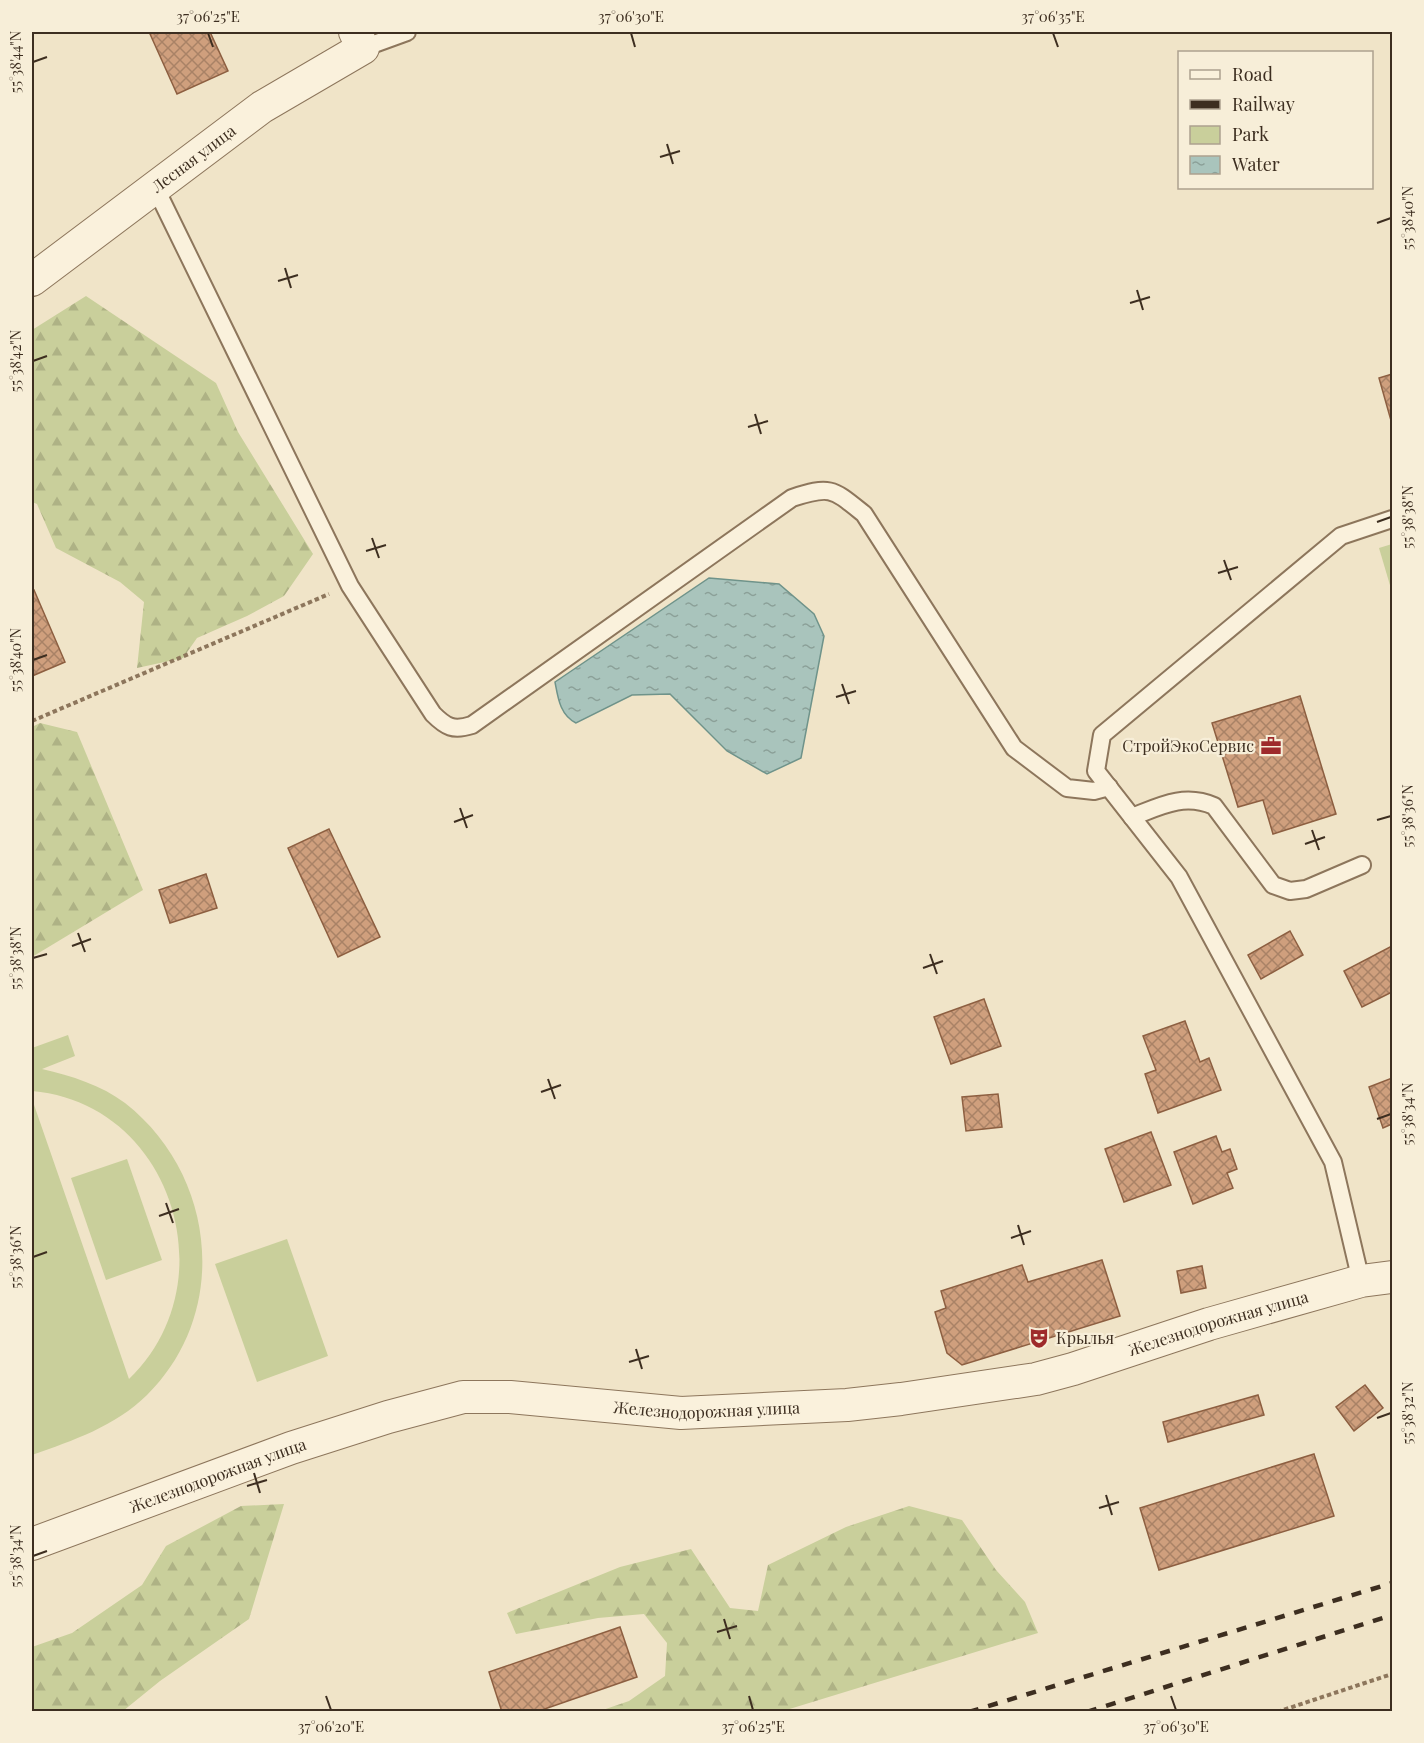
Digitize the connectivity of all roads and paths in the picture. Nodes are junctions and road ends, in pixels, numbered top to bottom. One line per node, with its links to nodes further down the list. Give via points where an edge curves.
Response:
1 (407, 32): 2 (lane)
2 (359, 40): 3 (street, Лесная улица, via 262,107)
3 (156, 189): 4 (street, Лесная улица); 6 (lane)
4 (32, 280)
5 (1392, 519): 8 (lane, via 1341,536 1102,735 1096,771)
6 (350, 586): 7 (path, via 288,609); 8 (lane, via 433,714 448,728 461,728 472,725 792,498 821,488 839,494 864,514 1014,748 1067,788)
7 (32, 721)
8 (1109, 787): 9 (lane)
9 (1132, 817): 10 (lane, via 1173,801 1199,799 1214,806 1273,885 1290,891 1332,880); 12 (lane, via 1179,877 1333,1162)
10 (1362, 865)
11 (1392, 1277): 12 (street, Железнодорожная улица)
12 (1361, 1281): 13 (street, Железнодорожная улица, via 1209,1324 1073,1369 1009,1384 912,1398 681,1413 510,1397 463,1397 302,1444)
13 (32, 1544)
14 (1392, 1674): 15 (path)
15 (1277, 1712)

